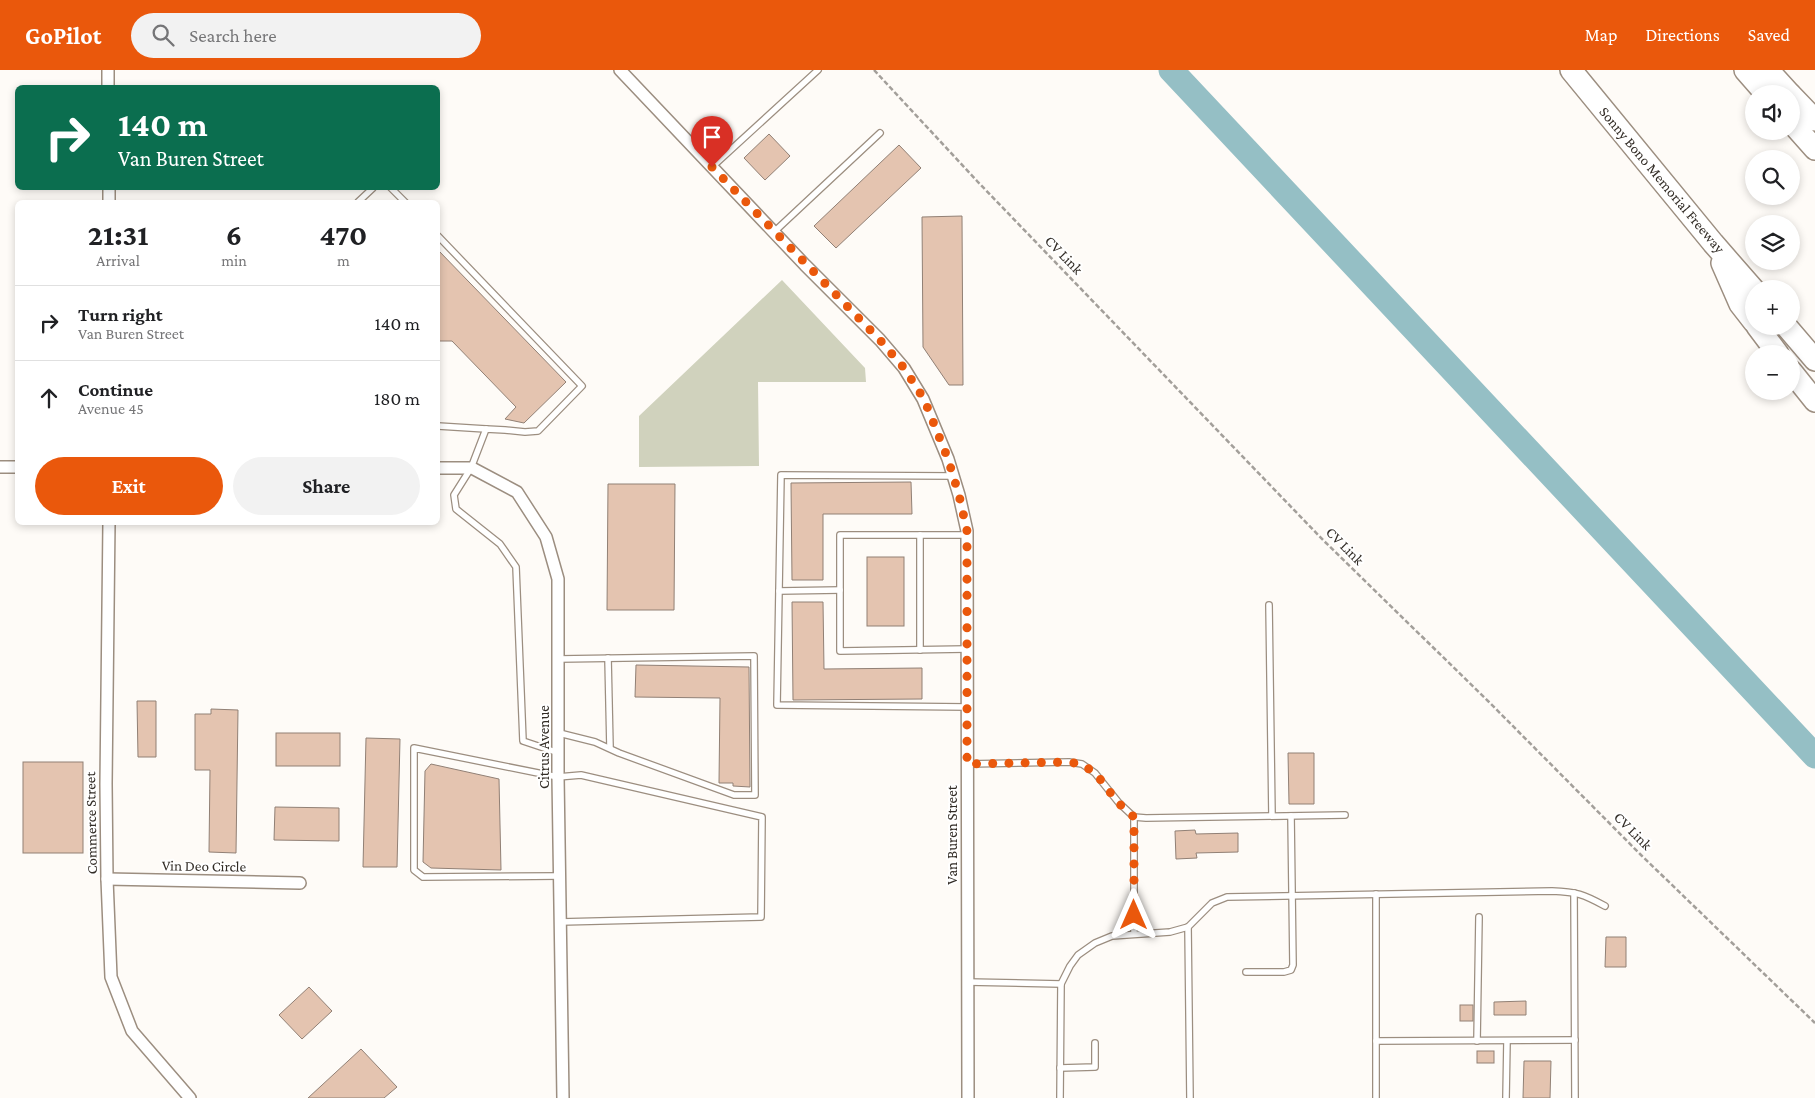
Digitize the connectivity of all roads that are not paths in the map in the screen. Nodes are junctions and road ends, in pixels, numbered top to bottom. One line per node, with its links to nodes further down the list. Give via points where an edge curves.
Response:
1 (108, 70): 7 (street)
2 (620, 70): 15 (street, Van Buren Street)
3 (818, 70): 15 (lane)
4 (1571, 70): 22 (highway, Sonny Bono Memorial Freeway)
5 (1745, 70): 8 (highway)
6 (1768, 70): 9 (highway)
7 (108, 85)
8 (1758, 85)
9 (1782, 85)
10 (1800, 104): 11 (highway)
11 (1815, 120)
12 (1800, 132): 14 (highway)
13 (880, 133): 20 (lane)
14 (1815, 149)
15 (712, 167): 20 (street, Van Buren Street)
16 (371, 190): 18 (lane)
17 (393, 190): 19 (lane)
18 (360, 200)
19 (403, 200)
20 (774, 232): 35 (street, Van Buren Street, via 904,368 924,399)
21 (440, 238): 30 (lane, via 582,386 538,431)
22 (1713, 243): 23 (highway, Sonny Bono Memorial Freeway); 24 (highway)
23 (1745, 280)
24 (1745, 310)
25 (1794, 335): 26 (highway)
26 (1815, 360)
27 (1800, 382): 28 (highway)
28 (1815, 401)
29 (440, 426): 30 (lane)
30 (486, 429): 34 (lane)
31 (0, 467): 32 (street)
32 (15, 467)
33 (440, 468): 34 (street, Citrus Avenue)
34 (471, 468): 45 (street, Citrus Avenue, via 517,492 546,537 558,579); 49 (lane, via 454,495 456,509 500,544 516,568 523,740)
35 (954, 476): 38 (street, Van Buren Street); 40 (lane, via 781,475)
36 (110, 525): 57 (street, Commerce Street)
37 (920, 535): 38 (lane); 39 (lane, via 840,535); 43 (lane)
38 (967, 535): 42 (street, Van Buren Street)
39 (840, 590): 40 (lane); 43 (lane, via 840,651)
40 (779, 591): 46 (lane, via 777,705)
41 (1269, 604): 53 (lane)
42 (967, 649): 43 (lane); 46 (street, Van Buren Street)
43 (920, 650)
44 (608, 658): 45 (lane); 48 (lane); 48 (lane, via 754,656 755,795 734,795)
45 (558, 659): 47 (street, Citrus Avenue)
46 (967, 707): 50 (street, Van Buren Street)
47 (559, 733): 48 (lane); 49 (street, Citrus Avenue)
48 (610, 748)
49 (559, 753): 51 (street, Citrus Avenue)
50 (967, 764): 55 (lane, via 1082,764); 68 (street, Van Buren Street)
51 (558, 777): 56 (street, Citrus Avenue); 56 (lane, via 414,748 414,870 423,877); 64 (lane, via 581,776 762,817 761,917)
52 (1345, 815): 54 (lane)
53 (1272, 816): 54 (lane); 55 (lane)
54 (1291, 816): 61 (lane)
55 (1134, 817): 66 (lane)
56 (560, 876): 64 (street, Citrus Avenue)
57 (107, 879): 58 (street, Vin Deo Circle); 76 (street, Commerce Street, via 111,977 132,1031)
58 (300, 883)
59 (1574, 892): 60 (lane); 62 (lane); 70 (lane)
60 (1376, 894): 61 (lane); 71 (lane)
61 (1292, 895): 65 (lane, via 1227,897 1212,903); 67 (lane, via 1291,970)
62 (1604, 906)
63 (1479, 917): 72 (lane)
64 (560, 922): 77 (street, Citrus Avenue)
65 (1188, 927): 66 (lane, via 1170,932); 80 (lane)
66 (1134, 934): 69 (lane, via 1112,936 1095,943 1078,955)
67 (1246, 972)
68 (968, 982): 69 (lane); 78 (street, Van Buren Street)
69 (1061, 984): 75 (lane)
70 (1575, 1040): 73 (lane); 83 (lane)
71 (1376, 1041): 72 (lane); 81 (lane)
72 (1478, 1041): 73 (lane)
73 (1507, 1041): 82 (lane)
74 (1095, 1043): 75 (lane, via 1095,1067)
75 (1060, 1068): 79 (lane)
76 (190, 1098)
77 (562, 1098)
78 (968, 1098)
79 (1060, 1098)
80 (1190, 1098)
81 (1376, 1098)
82 (1506, 1098)
83 (1575, 1098)

